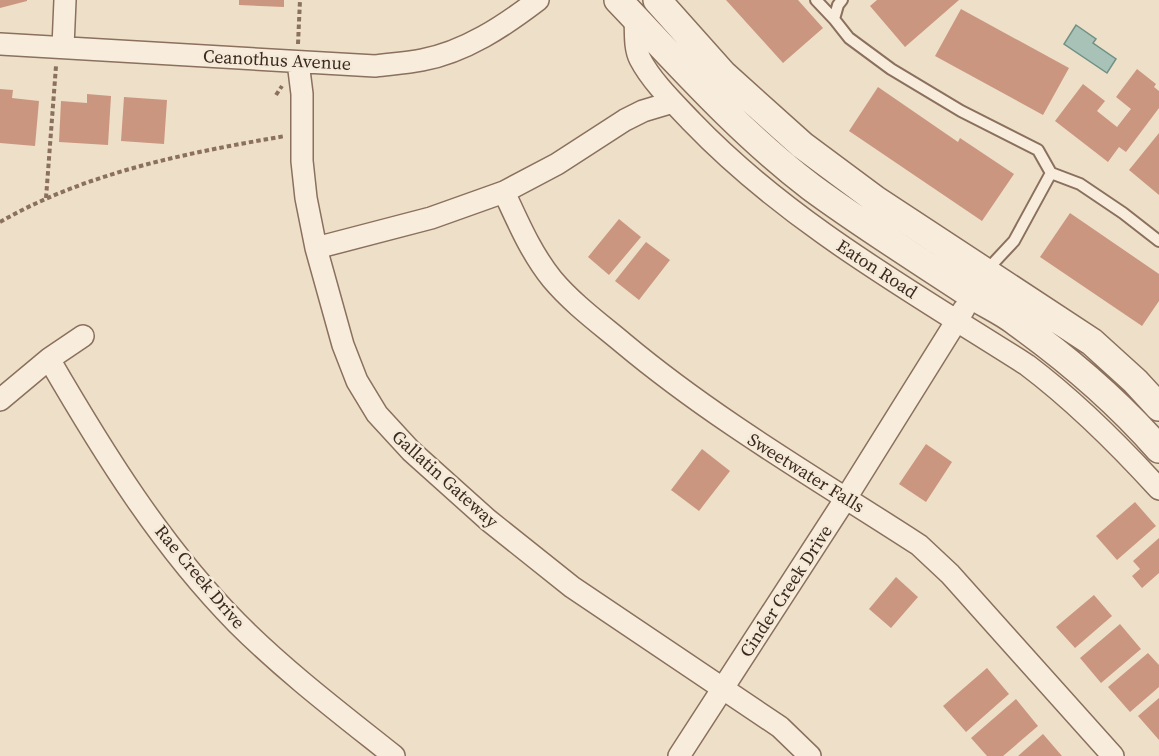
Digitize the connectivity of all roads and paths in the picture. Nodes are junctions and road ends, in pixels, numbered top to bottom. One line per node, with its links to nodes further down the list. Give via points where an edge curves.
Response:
1 (65, 0): 10 (street)
2 (300, 0): 11 (path)
3 (538, 0): 11 (street, Ceanothus Avenue, via 508,23 468,45 424,60 375,66)
4 (657, 0): 20 (street, via 723,74 802,145 876,200)
5 (816, 0): 8 (lane)
6 (843, 0): 8 (lane)
7 (627, 9): 12 (street, Eaton Road, via 639,58); 21 (street, Eaton Road, via 762,148 813,188)
8 (834, 20): 14 (lane, via 849,38 891,69 961,111 1038,150)
9 (0, 44): 10 (street, Ceanothus Avenue)
10 (60, 47): 11 (street, Ceanothus Avenue); 16 (path)
11 (298, 62): 13 (street, Gallatin Gateway)
12 (673, 102): 15 (street, via 625,120 557,164); 22 (street, Eaton Road, via 731,159 805,220)
13 (301, 134): 16 (path, via 210,149 89,182); 19 (street, Gallatin Gateway, via 306,198)
14 (1051, 173): 18 (lane, via 1080,184); 20 (lane, via 1014,242)
15 (504, 192): 19 (street, via 431,218); 29 (street, Sweetwater Falls, via 531,248 553,280 585,311 705,408)
16 (46, 198): 17 (path)
17 (0, 222)
18 (1159, 241)
19 (316, 249): 30 (street, Gallatin Gateway, via 343,345 357,381 383,422 488,520 572,587)
20 (986, 271): 21 (street, Cinder Creek Drive); 26 (street, via 1092,342)
21 (972, 295): 22 (street, Cinder Creek Drive); 27 (street, Eaton Road, via 1014,320 1086,375)
22 (958, 321): 28 (street, Eaton Road, via 1026,365 1072,402); 29 (street, Cinder Creek Drive)
23 (82, 336): 24 (street)
24 (50, 359): 25 (street); 31 (street, Rae Creek Drive, via 116,470 195,577 278,663)
25 (0, 400)
26 (1159, 407)
27 (1159, 449)
28 (1159, 489)
29 (846, 498): 30 (street, Cinder Creek Drive); 34 (street, Sweetwater Falls, via 919,545 950,574)
30 (723, 689): 32 (street, Cinder Creek Drive); 33 (street, Gallatin Gateway, via 780,727)
31 (394, 756)
32 (679, 756)
33 (810, 756)
34 (1113, 756)

